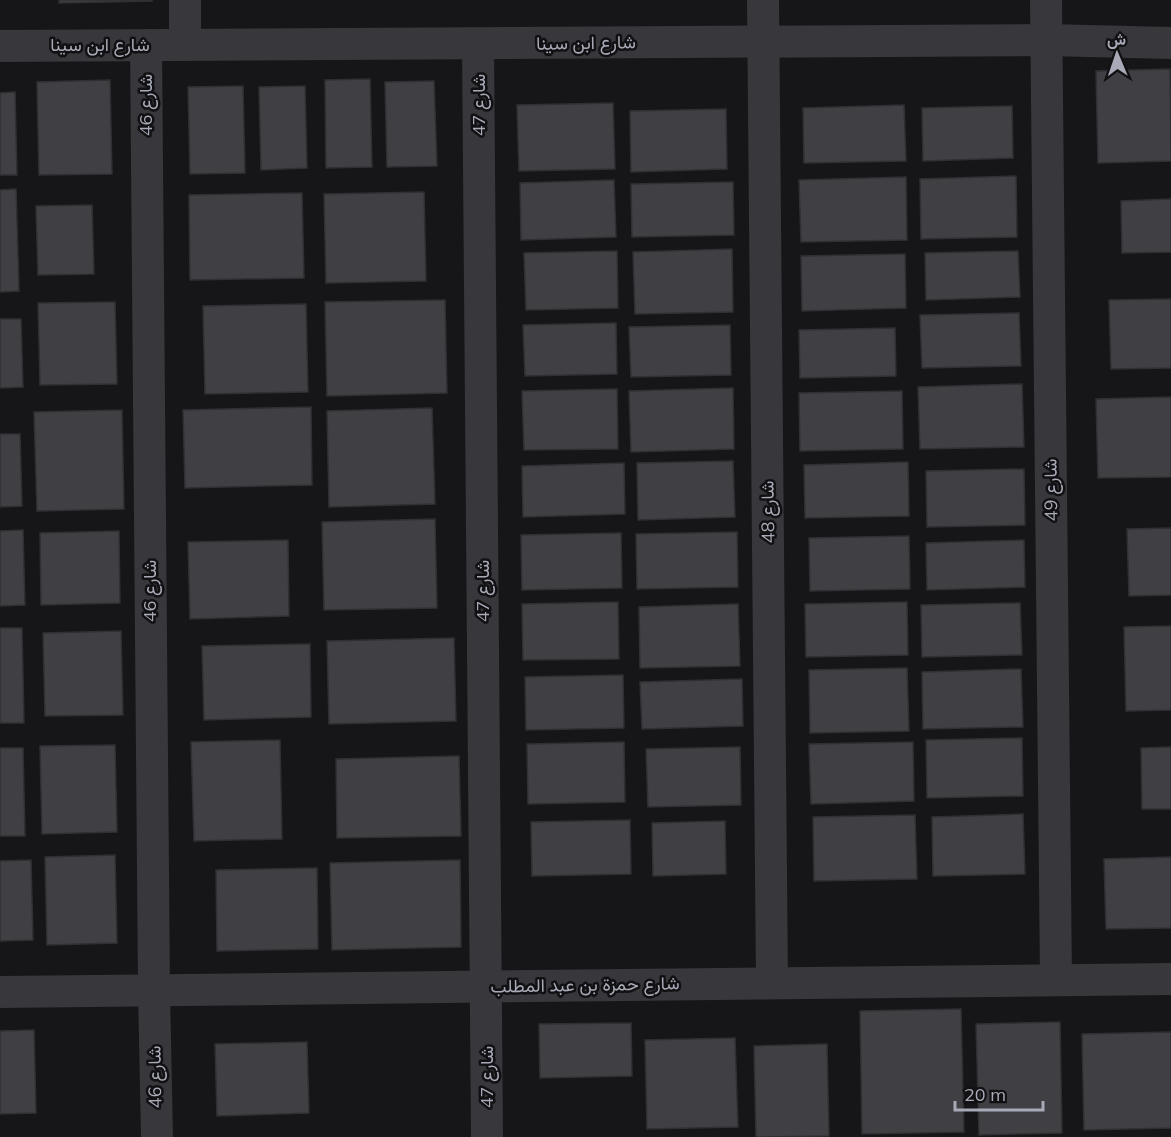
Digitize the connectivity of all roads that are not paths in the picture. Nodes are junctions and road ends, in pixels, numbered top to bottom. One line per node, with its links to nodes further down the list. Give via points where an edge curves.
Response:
1 (185, 0): 9 (street)
2 (763, 0): 5 (street, شارع 48)
3 (1047, 0): 4 (street, شارع 49)
4 (1047, 40): 5 (street, شارع ابن سينا); 6 (street, شارع ابن سينا); 12 (street, شارع 49)
5 (763, 41): 7 (street, شارع ابن سينا); 13 (street, شارع 48)
6 (1171, 43)
7 (478, 44): 9 (street, شارع ابن سينا); 14 (street, شارع 47)
8 (146, 45): 9 (street, شارع ابن سينا); 10 (street, شارع ابن سينا); 15 (street, شارع 46)
9 (185, 45)
10 (0, 46)
11 (1171, 979): 12 (street, شارع حمزة بن عبد المطلب)
12 (1056, 980): 13 (street, شارع حمزة بن عبد المطلب)
13 (772, 983): 14 (street, شارع حمزة بن عبد المطلب)
14 (486, 987): 15 (street, شارع حمزة بن عبد المطلب); 18 (street, شارع 47)
15 (154, 991): 16 (street, شارع حمزة بن عبد المطلب); 17 (street, شارع 46)
16 (0, 992)
17 (157, 1137)
18 (487, 1137)

